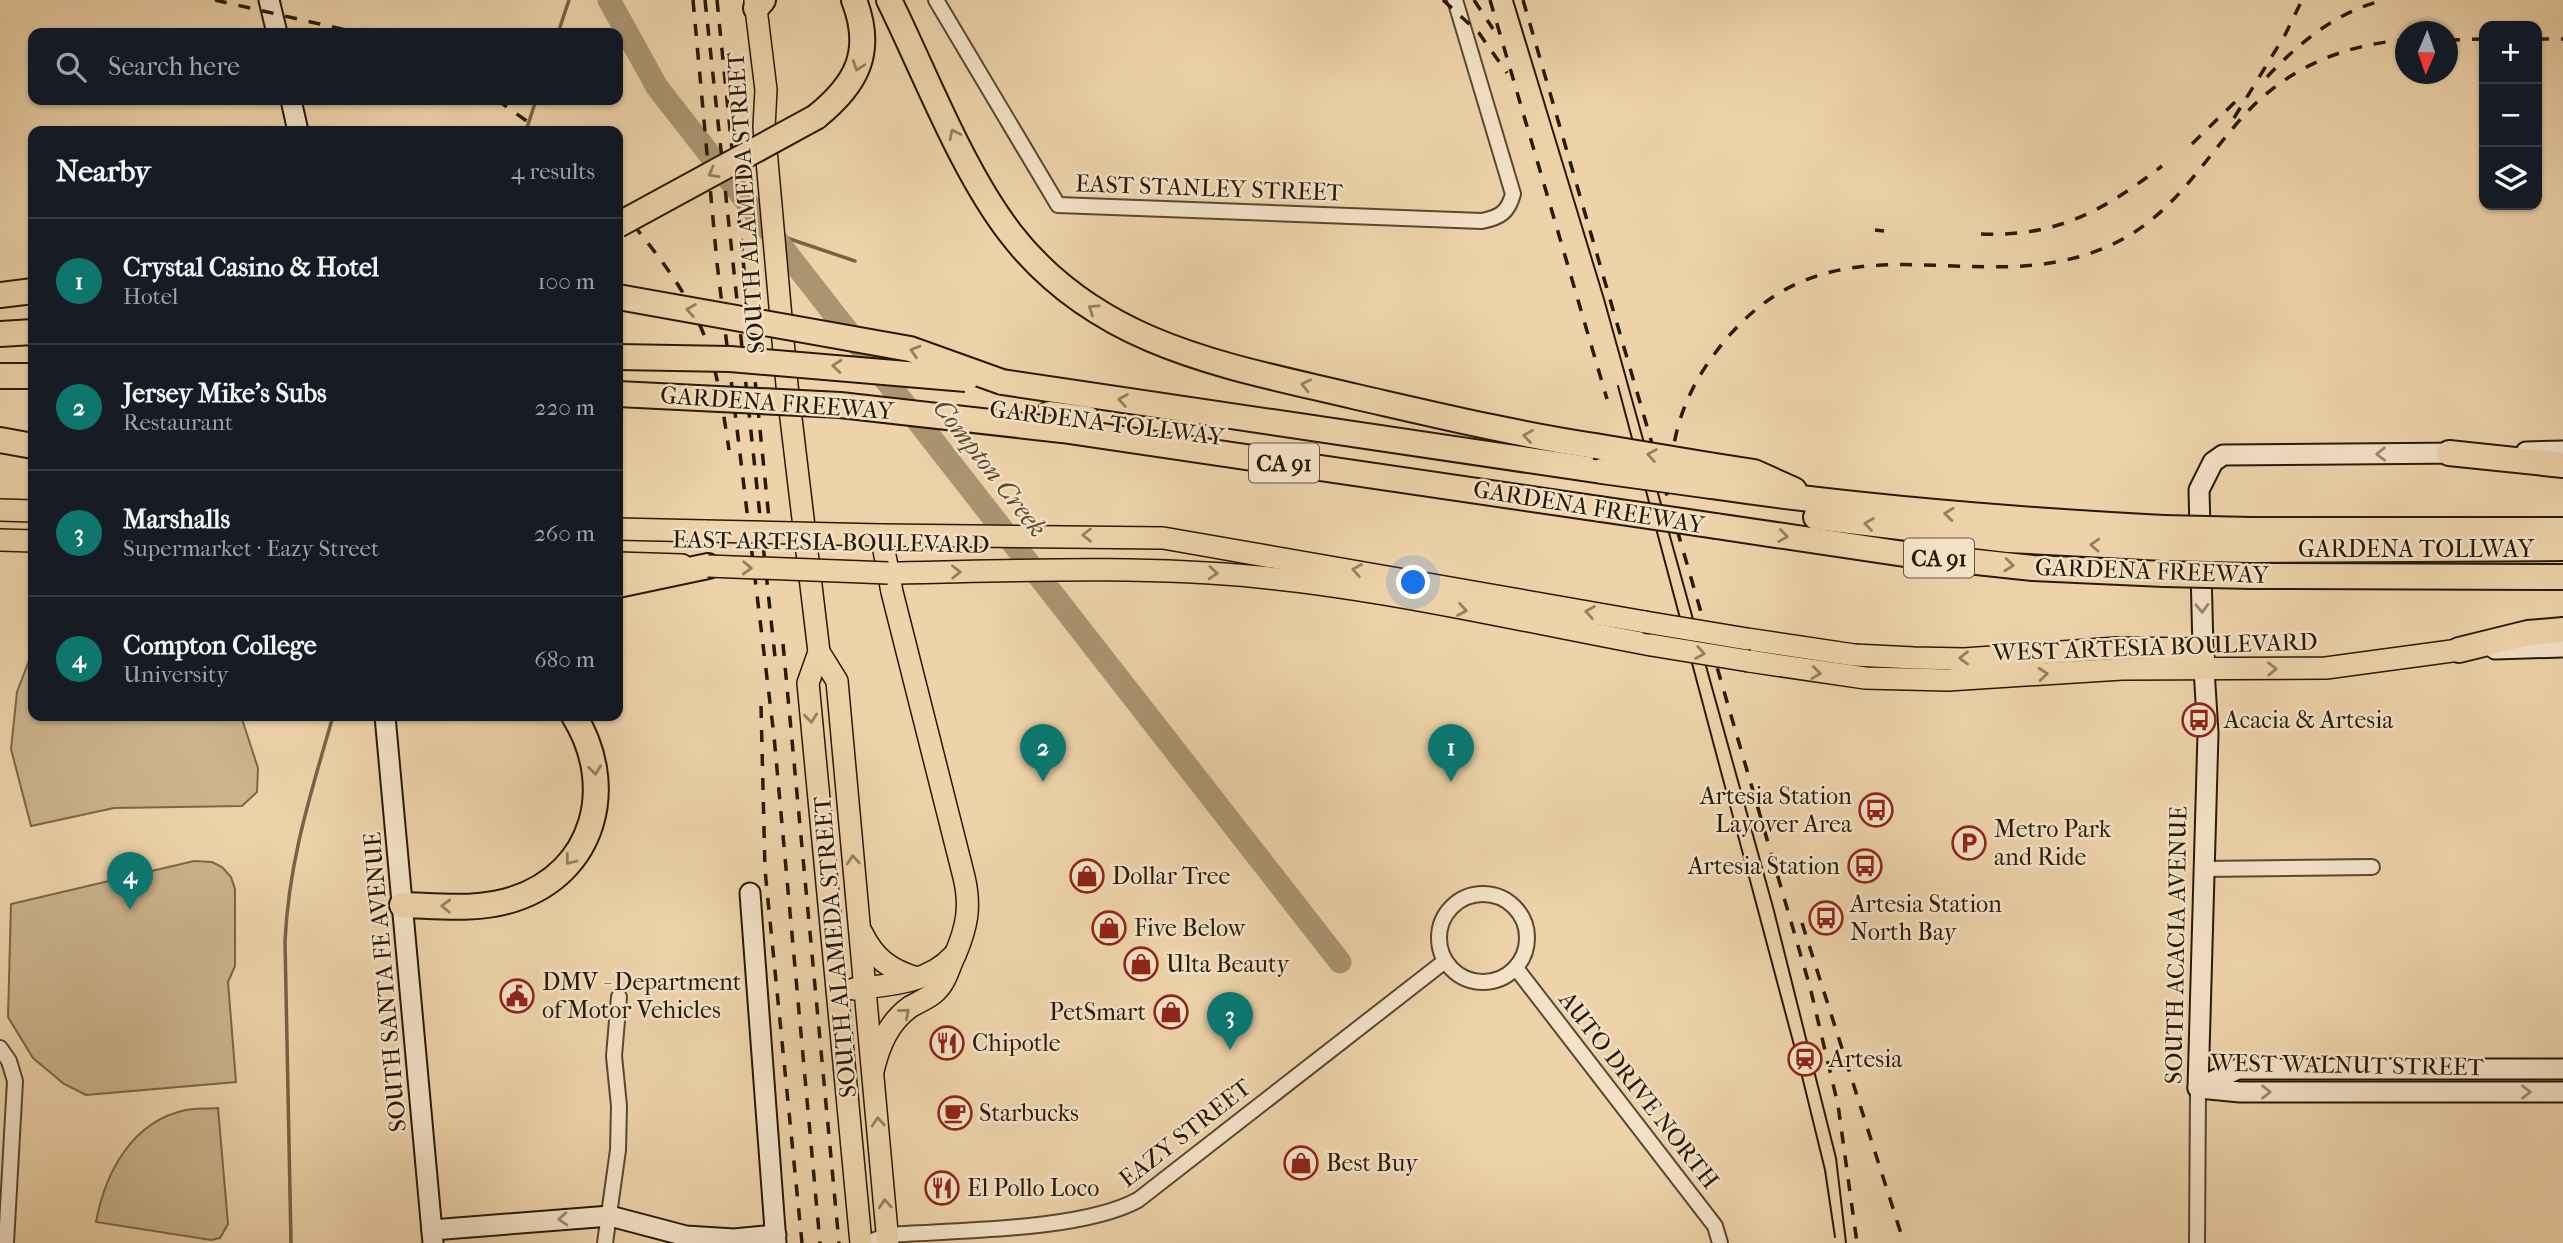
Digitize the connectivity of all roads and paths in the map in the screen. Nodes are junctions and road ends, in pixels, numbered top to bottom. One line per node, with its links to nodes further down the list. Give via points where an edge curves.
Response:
1 (270, 0): 7 (street)
2 (854, 0): 10 (highway, one-way to 10, bridge, via 864,34 856,73 835,102 816,117)
3 (889, 0): 34 (highway, one-way to 3, bridge, via 1595,446 1520,435 1210,363 1154,342 1098,313 1051,276 1011,234 973,174)
4 (936, 0): 5 (street, EAST STANLEY STREET, via 1058,205 1482,221 1499,218 1509,209 1513,194)
5 (1455, 0)
6 (758, 3): 59 (main road, SOUTH ALAMEDA STREET, bridge, via 787,385)
7 (275, 28)
8 (292, 105): 9 (street)
9 (297, 126)
10 (623, 222)
11 (28, 292): 12 (highway)
12 (0, 295)
13 (623, 298): 22 (highway, one-way to 13, bridge, via 910,349)
14 (28, 332): 15 (highway)
15 (0, 334)
16 (0, 346): 17 (highway)
17 (28, 347)
18 (623, 358): 22 (highway, GARDENA FREEWAY, one-way to 18, bridge, via 829,365)
19 (0, 376): 20 (highway)
20 (28, 376)
21 (623, 379): 27 (highway, GARDENA TOLLWAY, via 797,388)
22 (1002, 382): 26 (highway, GARDENA FREEWAY, one-way to 22)
23 (0, 388): 24 (highway)
24 (28, 388)
25 (623, 394): 27 (highway, GARDENA FREEWAY / CA 91, bridge)
26 (1191, 410): 33 (highway, GARDENA TOLLWAY, via 1215,428)
27 (1056, 422): 33 (highway, GARDENA FREEWAY / CA 91, via 1506,495)
28 (0, 440): 29 (highway)
29 (28, 445)
30 (2563, 451): 31 (street, WEST ARTESIA BOULEVARD)
31 (2449, 453): 32 (highway); 60 (street, WEST ARTESIA BOULEVARD, one-way to 60, via 2217,457 2199,490)
32 (2563, 465)
33 (1603, 489): 34 (highway, GARDENA FREEWAY / CA 91, bridge); 34 (highway, GARDENA FREEWAY / CA 91, bridge)
34 (1712, 495): 40 (highway, one-way to 34, via 2009,540 1912,530); 40 (highway, GARDENA FREEWAY / CA 91, one-way to 34, via 1816,501 1754,472); 49 (highway, GARDENA FREEWAY / CA 91, one-way to 49, bridge, via 1910,555 2020,566)
35 (0, 510): 36 (main road)
36 (28, 511)
37 (623, 529): 39 (main road, EAST ARTESIA BOULEVARD, bridge)
38 (2563, 530): 42 (highway, GARDENA FREEWAY / CA 91)
39 (881, 535): 48 (main road, EAST ARTESIA BOULEVARD, one-way to 39, via 1163,538); 51 (main road)
40 (2164, 538): 42 (highway, GARDENA FREEWAY / CA 91, bridge)
41 (0, 540): 43 (main road)
42 (2251, 540): 44 (highway, GARDENA TOLLWAY)
43 (28, 541)
44 (2563, 548)
45 (2563, 560): 49 (highway, GARDENA TOLLWAY, via 2302,560)
46 (623, 563): 47 (main road, EAST ARTESIA BOULEVARD)
47 (708, 566): 51 (main road, EAST ARTESIA BOULEVARD, one-way to 51, bridge); 52 (highway)
48 (1299, 570): 51 (main road, EAST ARTESIA BOULEVARD, one-way to 48, via 1145,569); 53 (main road, EAST ARTESIA BOULEVARD, one-way to 48); 54 (main road, EAST ARTESIA BOULEVARD, one-way to 54)
49 (2284, 576): 50 (highway, GARDENA FREEWAY / CA 91)
50 (2563, 577)
51 (890, 581): 69 (main road, via 968,894 967,928)
52 (623, 584)
53 (1535, 601): 54 (main road); 56 (main road, EAST ARTESIA BOULEVARD, one-way to 53, bridge)
54 (1534, 623): 61 (main road, EAST ARTESIA BOULEVARD, one-way to 61, bridge)
55 (2563, 630): 58 (highway)
56 (1747, 639): 60 (main road, WEST ARTESIA BOULEVARD, one-way to 56, via 2117,648 1914,658)
57 (2563, 647): 58 (street, WEST ARTESIA BOULEVARD)
58 (2459, 650): 60 (main road, WEST ARTESIA BOULEVARD, one-way to 58, via 2326,668)
59 (819, 652): 68 (main road, SOUTH ALAMEDA STREET, one-way to 59, via 837,681); 74 (main road, SOUTH ALAMEDA STREET, one-way to 74, via 808,683)
60 (2204, 659): 61 (main road, WEST ARTESIA BOULEVARD, one-way to 60, via 1865,678 1934,680 2122,669); 65 (street, SOUTH ACACIA AVENUE, via 2208,733)
61 (1749, 661)
62 (385, 721): 67 (street, SOUTH SANTA FE AVENUE)
63 (577, 721): 67 (highway, one-way to 67, via 596,765 596,807 582,845 559,873 531,892 490,905)
64 (2372, 867): 65 (street)
65 (2203, 869): 80 (street, SOUTH ACACIA AVENUE)
66 (750, 893): 85 (street)
67 (402, 905): 84 (street, SOUTH SANTA FE AVENUE)
68 (859, 928): 72 (main road, via 882,962); 73 (main road, SOUTH ALAMEDA STREET)
69 (955, 955): 72 (main road); 79 (main road, one-way to 69, via 890,1026 946,980)
70 (1446, 961): 71 (street, via 1456,973 1479,982 1495,981); 71 (street, via 1439,936 1448,912 1471,896 1490,895 1515,908 1525,924 1527,942); 86 (street, EAZY STREET, via 1122,1209)
71 (1516, 968): 90 (street, AUTO DRIVE NORTH, via 1715,1226)
72 (917, 978): 73 (main road)
73 (865, 988): 74 (main road); 79 (main road, SOUTH ALAMEDA STREET)
74 (838, 991): 89 (main road, SOUTH ALAMEDA STREET)
75 (619, 997): 83 (street, via 614,1056 618,1150)
76 (0, 1048): 87 (street, via 15,1081)
77 (2399, 1069): 78 (street, WEST WALNUT STREET); 80 (street, WEST WALNUT STREET, via 2238,1069); 81 (street)
78 (2563, 1069)
79 (873, 1071): 86 (main road, SOUTH ALAMEDA STREET, one-way to 79)
80 (2198, 1088): 81 (street, WEST WALNUT STREET, one-way to 81); 91 (street, SOUTH ACACIA AVENUE)
81 (2399, 1092): 82 (street, WEST WALNUT STREET, one-way to 82)
82 (2563, 1092)
83 (610, 1216): 84 (street, one-way to 84); 85 (street, via 686,1236); 88 (street)
84 (432, 1236)
85 (776, 1239)
86 (881, 1240)
87 (6, 1243)
88 (605, 1243)
89 (861, 1243)
90 (1720, 1243)
91 (2197, 1243)

